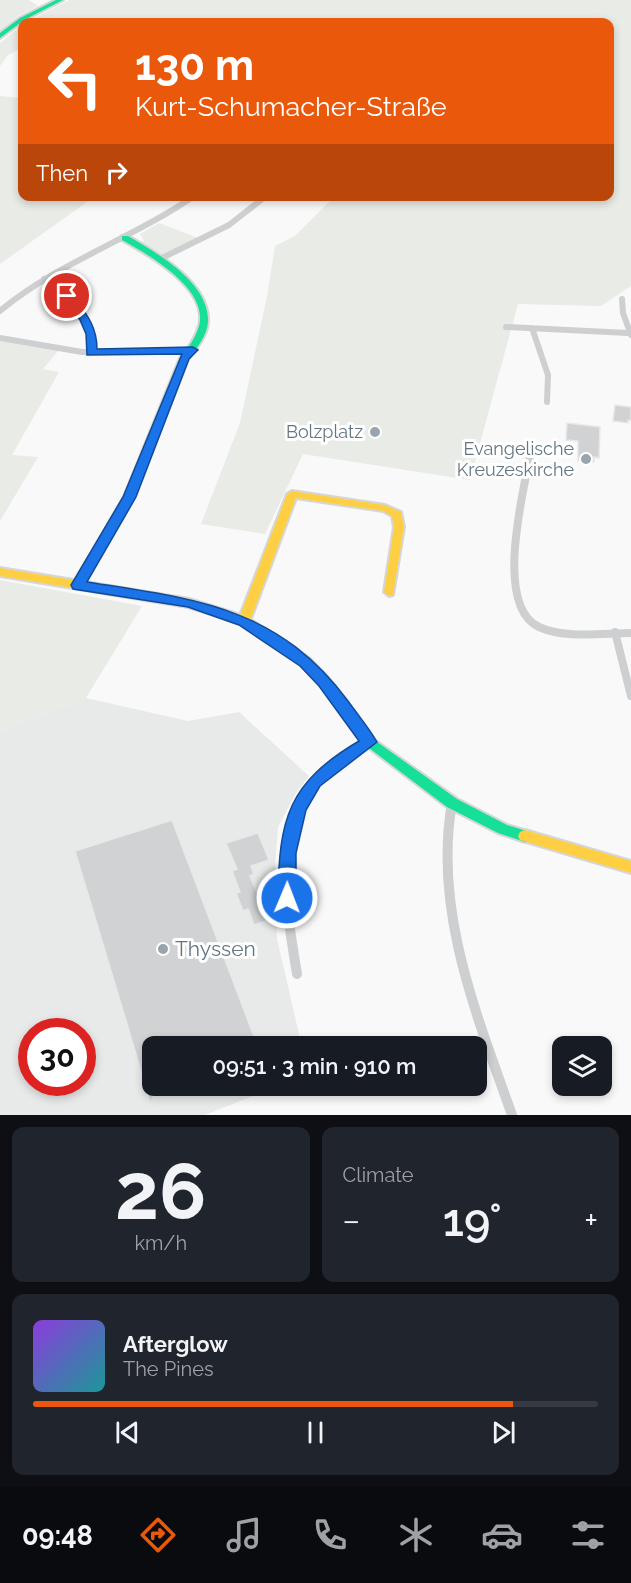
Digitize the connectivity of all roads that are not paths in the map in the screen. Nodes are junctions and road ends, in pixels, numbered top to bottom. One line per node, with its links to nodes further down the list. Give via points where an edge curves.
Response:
1 (34, 0): 3 (street)
2 (60, 0): 3 (street)
3 (46, 2): 4 (street)
4 (23, 18)
5 (18, 22): 6 (street)
6 (0, 36)
7 (187, 201): 9 (street, via 151,226)
8 (261, 201): 10 (street, via 228,227)
9 (125, 238): 10 (street); 11 (street)
10 (160, 259): 18 (street, via 200,297 204,325)
11 (44, 279): 13 (street); 19 (street, via 67,296 85,319 91,334)
12 (622, 298): 16 (street)
13 (0, 311)
14 (506, 327): 15 (street)
15 (532, 328): 16 (street); 20 (street, via 548,375)
16 (630, 334)
17 (0, 338): 19 (street)
18 (193, 350): 19 (street); 23 (street, via 184,358 129,497)
19 (91, 352)
20 (547, 402)
21 (531, 451): 26 (street, via 516,543 515,576 521,612 527,621 550,631)
22 (0, 572): 23 (street)
23 (78, 585): 25 (street, via 189,603)
24 (389, 592): 25 (street, via 399,527 397,514 385,508 292,494)
25 (244, 621): 29 (street, via 306,662)
26 (615, 632): 27 (street); 28 (street)
27 (631, 633)
28 (631, 696)
29 (369, 742): 30 (street); 32 (street, via 314,782 297,808 287,853 287,898)
30 (452, 804): 31 (street, via 502,829); 33 (street, via 445,849 457,941)
31 (631, 867)
32 (297, 974)
33 (512, 1115)

